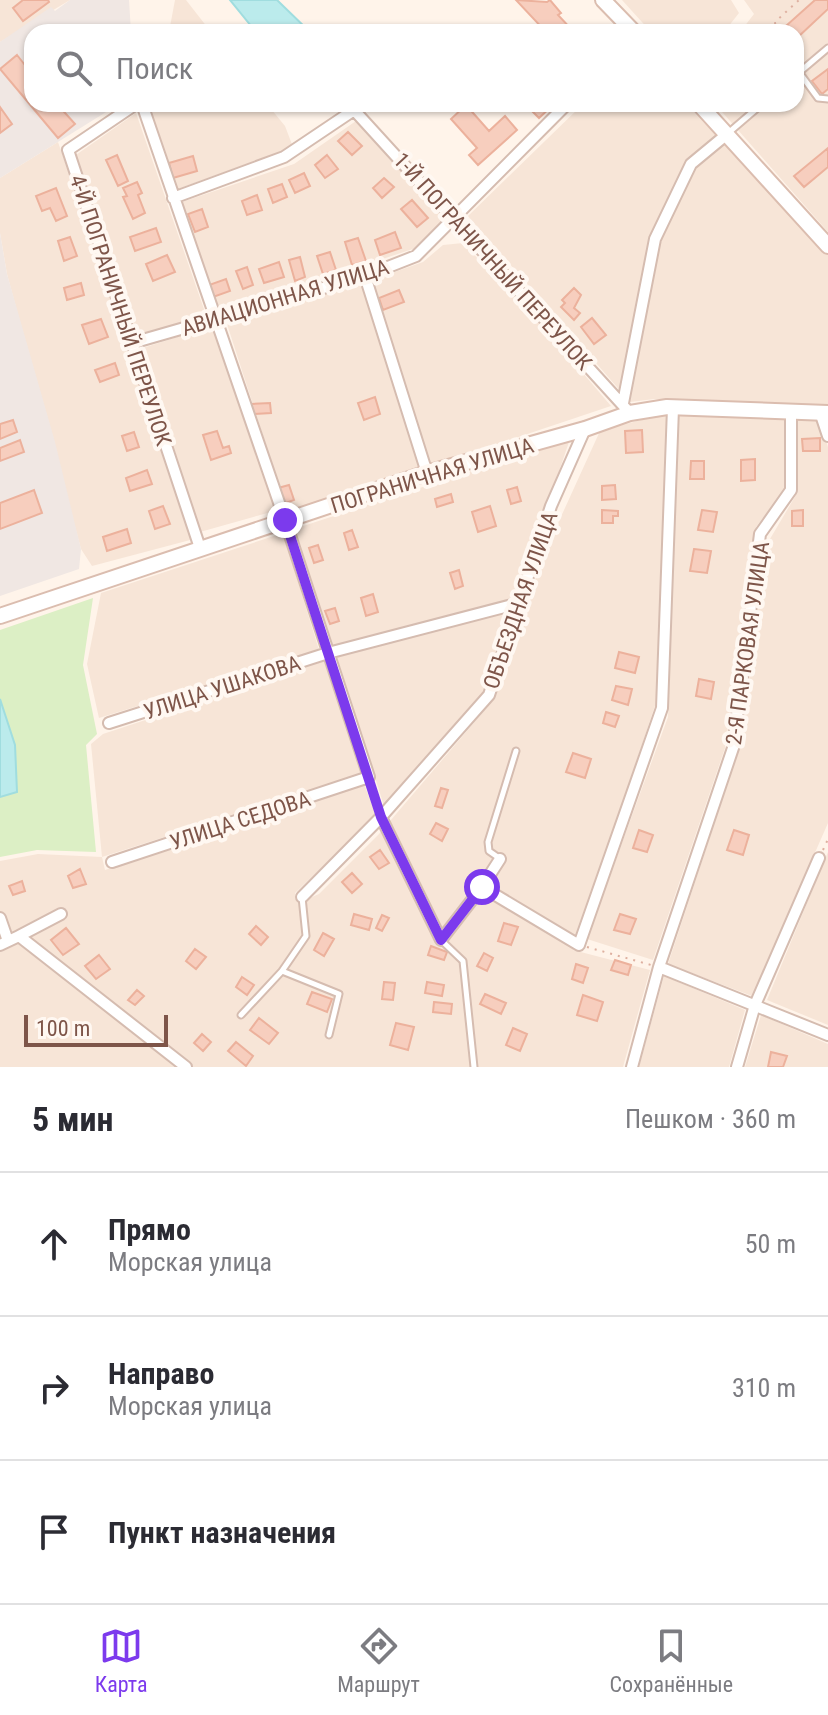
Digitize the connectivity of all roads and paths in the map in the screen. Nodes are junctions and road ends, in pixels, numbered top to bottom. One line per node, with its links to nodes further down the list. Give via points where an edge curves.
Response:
1 (603, 0): 3 (street)
2 (799, 0): 4 (path)
3 (626, 24)
4 (775, 24)
5 (828, 48): 6 (lane)
6 (804, 67)
7 (804, 81): 8 (lane, via 818,98)
8 (828, 99)
9 (124, 112): 22 (street, 4-Й ПОГРАНИЧНЫЙ ПЕРЕУЛОК, via 68,150)
10 (145, 112): 17 (street)
11 (351, 112): 17 (street, 1-Й ПОГРАНИЧНЫЙ ПЕРЕУЛОК, via 284,157)
12 (356, 112): 18 (street, 1-Й ПОГРАНИЧНЫЙ ПЕРЕУЛОК)
13 (559, 112): 18 (street, АВИАЦИОННАЯ УЛИЦА)
14 (706, 112): 16 (street)
15 (753, 112): 16 (lane)
16 (726, 135): 19 (street); 23 (street, via 691,164 655,239)
17 (173, 198): 21 (street)
18 (456, 218): 20 (street, АВИАЦИОННАЯ УЛИЦА, via 416,256); 23 (street, 1-Й ПОГРАНИЧНЫЙ ПЕРЕУЛОК)
19 (828, 246)
20 (365, 276): 21 (street, АВИАЦИОННАЯ УЛИЦА); 29 (street)
21 (215, 318): 22 (street, АВИАЦИОННАЯ УЛИЦА); 30 (street)
22 (132, 343): 31 (street, 4-Й ПОГРАНИЧНЫЙ ПЕРЕУЛОК)
23 (626, 408): 24 (street, ПОГРАНИЧНАЯ УЛИЦА); 27 (street, ПОГРАНИЧНАЯ УЛИЦА)
24 (673, 408): 25 (street, ПОГРАНИЧНАЯ УЛИЦА); 49 (street, via 662,708)
25 (791, 411): 26 (street, ПОГРАНИЧНАЯ УЛИЦА); 50 (street, 2-Я ПАРКОВАЯ УЛИЦА, via 791,490 760,534 733,748)
26 (824, 412): 28 (street)
27 (585, 429): 29 (street, ПОГРАНИЧНАЯ УЛИЦА); 32 (street, ОБЪЕЗДНАЯ УЛИЦА, via 551,506)
28 (828, 436)
29 (427, 473): 30 (street, ПОГРАНИЧНАЯ УЛИЦА)
30 (285, 520): 31 (street, ПОГРАНИЧНАЯ УЛИЦА); 34 (street)
31 (200, 548): 33 (street, ПОГРАНИЧНАЯ УЛИЦА)
32 (520, 603): 34 (street, УЛИЦА УШАКОВА); 38 (street, ОБЪЕЗДНАЯ УЛИЦА, via 489,695)
33 (0, 616)
34 (328, 653): 35 (street, УЛИЦА УШАКОВА); 37 (street)
35 (109, 723)
36 (516, 751): 40 (lane, via 488,842 489,851)
37 (369, 777): 38 (path); 41 (street, УЛИЦА СЕДОВА)
38 (381, 817): 43 (street, ОБЪЕЗДНАЯ УЛИЦА); 47 (street)
39 (819, 858): 52 (street)
40 (500, 859): 42 (street)
41 (112, 862)
42 (482, 887): 47 (street); 49 (street)
43 (302, 897): 51 (lane, via 306,936)
44 (61, 914): 46 (street)
45 (0, 918): 48 (street)
46 (19, 936): 48 (street); 56 (street)
47 (441, 940): 57 (lane, via 463,961)
48 (4, 943)
49 (579, 945): 50 (path)
50 (659, 967): 52 (street); 58 (street, 2-Я ПАРКОВАЯ УЛИЦА)
51 (282, 971): 53 (lane); 54 (lane, via 339,994)
52 (755, 1005): 55 (street); 59 (street)
53 (241, 1015)
54 (329, 1035)
55 (828, 1035)
56 (186, 1067)
57 (474, 1067)
58 (632, 1067)
59 (737, 1067)

